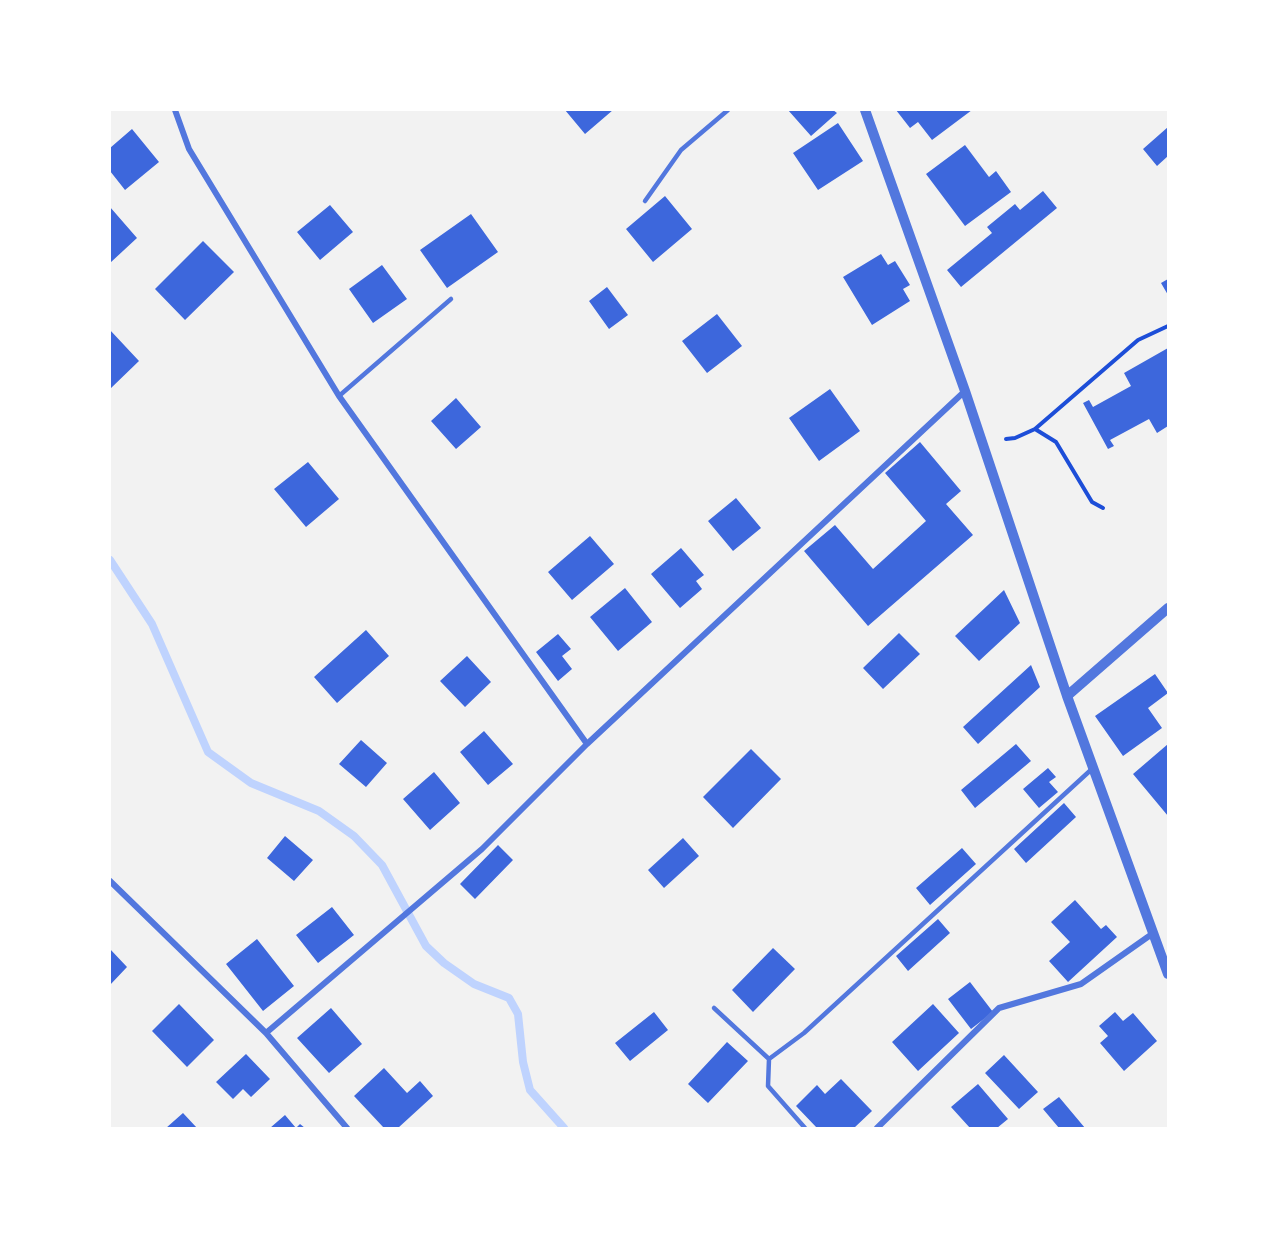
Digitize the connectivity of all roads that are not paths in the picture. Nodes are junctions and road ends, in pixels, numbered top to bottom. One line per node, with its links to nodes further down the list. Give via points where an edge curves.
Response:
1 (175, 110): 7 (street, via 189,149)
2 (728, 110): 4 (lane, via 681,150)
3 (865, 110): 6 (street)
4 (645, 201)
5 (452, 299): 7 (lane)
6 (965, 391): 9 (street); 10 (street)
7 (339, 396): 10 (street)
8 (1168, 608): 9 (street)
9 (1067, 696): 11 (street)
10 (587, 744): 16 (street, via 482,849)
11 (1093, 768): 13 (street); 17 (lane, via 804,1033)
12 (110, 881): 16 (street)
13 (1152, 934): 14 (street); 20 (street, via 1081,984 999,1008)
14 (1168, 974)
15 (714, 1008): 17 (lane)
16 (266, 1033): 18 (street)
17 (769, 1059): 19 (lane, via 768,1086)
18 (347, 1128)
19 (805, 1128)
20 (877, 1128)

